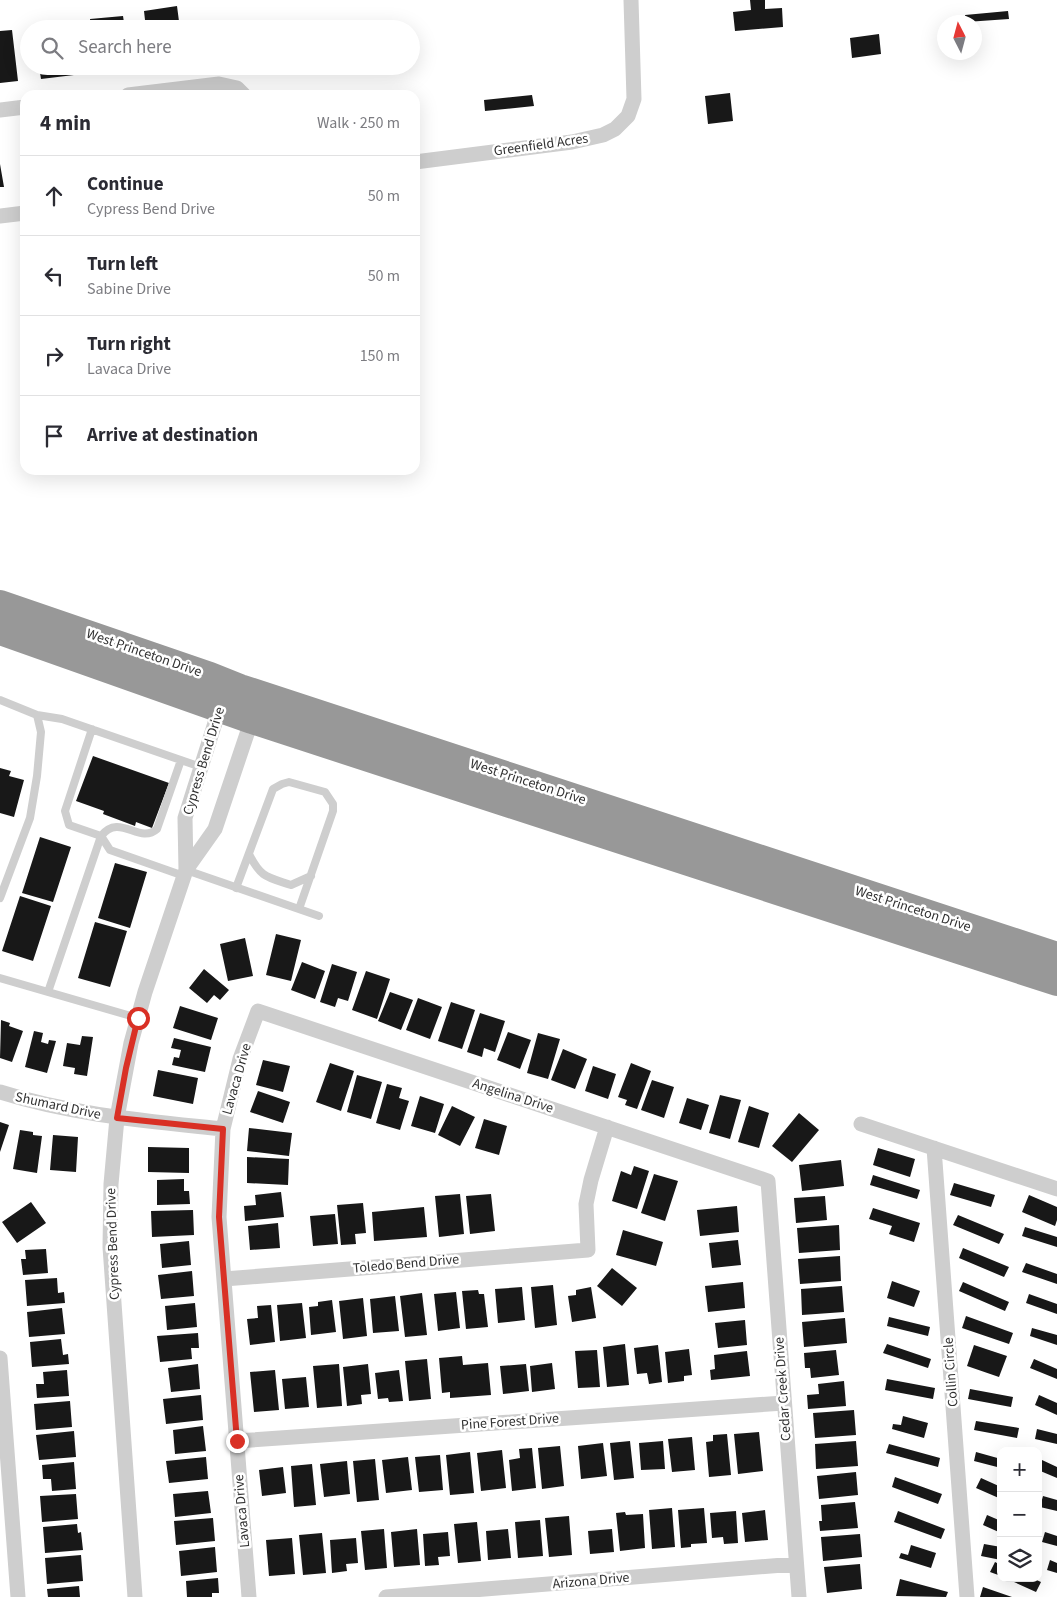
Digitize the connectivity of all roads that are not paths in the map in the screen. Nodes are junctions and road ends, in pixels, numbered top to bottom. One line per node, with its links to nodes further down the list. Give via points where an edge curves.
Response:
1 (631, 0): 6 (street, Greenfield Acres, via 634,99 622,123 603,135 589,139)
2 (170, 90): 3 (street, via 220,84)
3 (239, 90)
4 (20, 108): 5 (street)
5 (0, 110)
6 (420, 161)
7 (20, 213): 8 (street)
8 (0, 216)
9 (0, 604): 11 (highway, West Princeton Drive)
10 (0, 631): 11 (highway, West Princeton Drive)
11 (224, 695): 13 (highway, West Princeton Drive); 17 (street, Cypress Bend Drive)
12 (0, 700): 14 (lane)
13 (256, 707): 20 (street, Cypress Bend Drive, via 215,829); 26 (highway, West Princeton Drive); 28 (highway, West Princeton Drive)
14 (37, 715): 15 (lane); 23 (lane, via 41,732 30,818)
15 (92, 729): 16 (lane); 18 (lane, via 65,811 69,825)
16 (181, 760): 17 (lane); 18 (lane, via 157,829 152,834 116,826 105,830)
17 (201, 767): 20 (street, Cypress Bend Drive, via 185,818)
18 (101, 836): 20 (lane, via 110,850); 29 (lane)
19 (249, 854): 21 (lane, via 256,869 271,879 291,885); 21 (lane, via 273,789 289,782 325,792 334,811); 22 (lane)
20 (185, 873): 22 (lane); 31 (street, Cypress Bend Drive)
21 (311, 876): 24 (lane)
22 (236, 888): 24 (lane)
23 (0, 898)
24 (299, 909): 25 (lane)
25 (320, 916)
26 (1057, 956)
27 (0, 978): 29 (lane)
28 (1057, 982)
29 (48, 992): 31 (lane)
30 (258, 1011): 35 (street, Angelina Drive); 36 (street, Lavaca Drive, via 240,1059)
31 (138, 1018): 33 (street, Cypress Bend Drive)
32 (0, 1092): 33 (street, Shumard Drive, via 27,1101)
33 (117, 1118): 36 (street, Shumard Drive); 47 (street, Cypress Bend Drive, via 110,1247)
34 (861, 1124): 37 (street)
35 (608, 1127): 38 (street, Angelina Drive); 40 (street, Toledo Bend Drive, via 586,1204 588,1250)
36 (223, 1129): 40 (street, Lavaca Drive, via 219,1217)
37 (934, 1148): 39 (street); 51 (street, Collin Circle)
38 (768, 1181): 42 (street, Cedar Creek Drive)
39 (1057, 1189)
40 (224, 1279): 43 (street, Lavaca Drive)
41 (0, 1358): 44 (street)
42 (784, 1403): 43 (street, Pine Forest Drive); 45 (street, Cedar Creek Drive)
43 (237, 1441): 48 (street, Lavaca Drive)
44 (6, 1507): 46 (street)
45 (796, 1564): 49 (street, Arizona Drive); 50 (street, Cedar Creek Drive)
46 (18, 1597)
47 (135, 1597)
48 (249, 1597)
49 (386, 1597)
50 (799, 1597)
51 (967, 1597)

